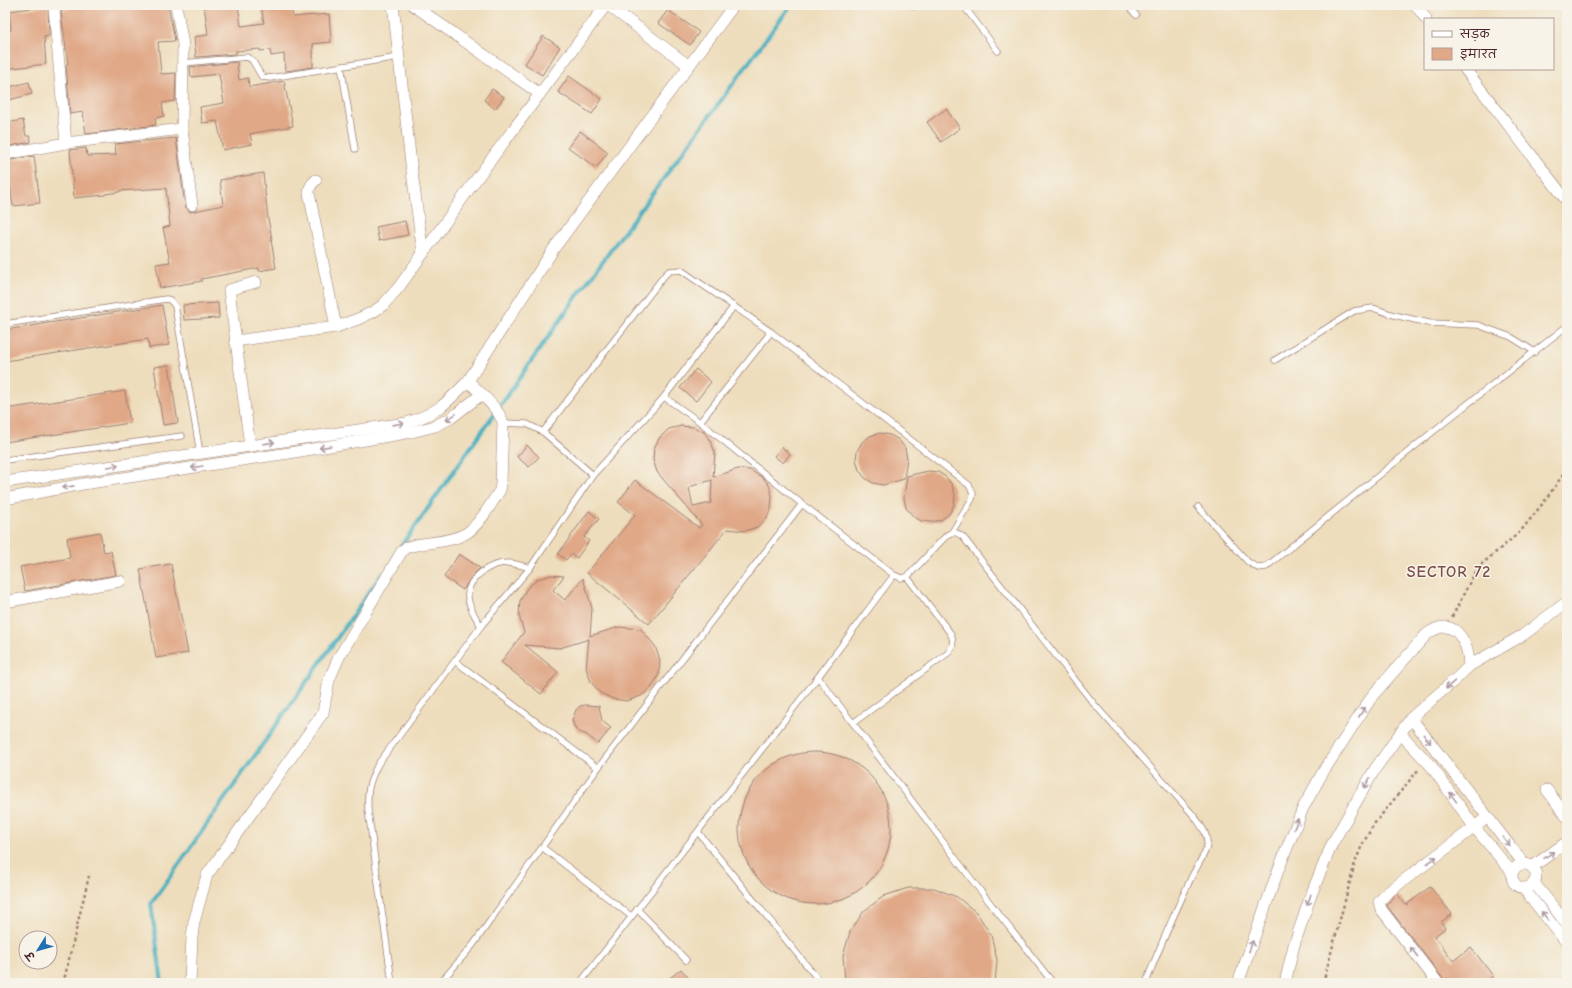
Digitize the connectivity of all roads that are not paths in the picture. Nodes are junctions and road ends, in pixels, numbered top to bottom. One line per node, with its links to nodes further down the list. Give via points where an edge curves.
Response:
1 (59, 5): 18 (street, via 54,9)
2 (176, 5): 12 (street, via 183,45)
3 (393, 5): 11 (street)
4 (412, 5): 16 (street)
5 (607, 5): 14 (street); 16 (street)
6 (734, 5): 14 (street)
7 (963, 5): 10 (lane)
8 (1128, 5): 9 (lane)
9 (1136, 15)
10 (998, 51)
11 (399, 57): 13 (lane); 24 (street)
12 (183, 63): 13 (lane, via 247,57 252,60 262,77 270,78); 17 (street)
13 (341, 66): 19 (lane)
14 (689, 66): 34 (street, via 555,247)
15 (1466, 70): 22 (street)
16 (540, 94): 24 (street)
17 (182, 129): 18 (street); 23 (street)
18 (66, 143): 20 (street)
19 (355, 149)
20 (5, 154)
21 (316, 180): 28 (street, via 309,187 309,193)
22 (1567, 201)
23 (192, 205)
24 (423, 254): 28 (street, via 383,305 358,319)
25 (256, 282): 31 (street, via 229,290)
26 (734, 306): 30 (lane); 36 (lane); 39 (lane, via 681,270 669,271)
27 (5, 324): 42 (lane, via 121,305 170,300 175,306)
28 (336, 326): 31 (street)
29 (1567, 326): 32 (lane)
30 (771, 332): 38 (lane); 49 (lane, via 969,485 973,493 972,499)
31 (235, 341): 41 (street)
32 (1534, 352): 33 (lane, via 1511,338 1478,325 1429,323 1373,308 1354,311); 48 (lane, via 1266,567 1258,568 1248,562)
33 (1275, 360)
34 (468, 381): 35 (street); 41 (street, one-way to 34, via 406,423 434,413)
35 (482, 394): 37 (street); 46 (street, one-way to 46, via 451,418 435,426 412,432 83,484)
36 (664, 397): 38 (lane); 44 (lane)
37 (501, 418): 39 (lane, via 527,424); 80 (street, via 502,484 495,499 472,529 465,534 407,547 402,552 339,657 329,680 323,713 207,875 193,930)
38 (700, 422): 47 (lane)
39 (543, 432): 44 (lane)
40 (182, 436): 43 (lane)
41 (250, 446): 42 (street)
42 (200, 453): 45 (street, one-way to 42)
43 (5, 460)
44 (593, 475): 50 (lane)
45 (5, 482)
46 (5, 499)
47 (802, 504): 51 (lane); 63 (lane)
48 (1198, 507)
49 (952, 532): 52 (lane); 86 (lane, via 963,537 1094,704 1204,830 1207,847)
50 (530, 568): 56 (lane); 56 (lane, via 508,563 495,565 479,574 468,589 468,603)
51 (894, 575): 52 (lane); 59 (lane)
52 (907, 577): 61 (lane, via 951,634 954,641 952,647 948,653)
53 (120, 581): 54 (street)
54 (5, 602)
55 (1567, 602): 58 (street, via 1523,635)
56 (481, 626): 57 (lane)
57 (455, 661): 63 (lane); 81 (lane, via 378,764 370,780 368,810)
58 (1469, 666): 60 (street, one-way to 60); 87 (street, one-way to 58, via 1303,808 1373,695 1426,636 1441,626 1448,626 1459,634 1469,655)
59 (818, 678): 61 (lane); 68 (lane)
60 (1411, 718): 62 (street); 66 (street, one-way to 66)
61 (853, 723): 85 (lane)
62 (1400, 733): 67 (street, one-way to 62, via 1432,767); 88 (street, one-way to 88, via 1375,769 1332,844 1294,944)
63 (598, 768): 70 (lane)
64 (1547, 790): 65 (street)
65 (1567, 817)
66 (1488, 818): 67 (street); 71 (street, one-way to 71)
67 (1475, 828): 72 (street); 89 (street, one-way to 67, via 1381,909 1379,902 1387,893)
68 (698, 832): 75 (lane); 84 (lane)
69 (1567, 842): 71 (street, one-way to 69)
70 (542, 847): 76 (lane); 82 (lane, via 473,945)
71 (1528, 865): 72 (street, via 1517,866); 73 (street, via 1536,874)
72 (1512, 872): 74 (street, via 1513,883)
73 (1534, 883): 74 (street); 77 (street)
74 (1524, 889): 78 (street, one-way to 74)
75 (637, 909): 76 (lane); 79 (lane)
76 (631, 916): 83 (lane)
77 (1567, 924)
78 (1567, 943)
79 (686, 960)
80 (190, 983)
81 (392, 983)
82 (440, 983)
83 (580, 983)
84 (821, 983)
85 (1053, 983)
86 (1146, 983)
87 (1238, 983)
88 (1284, 983)
89 (1438, 983)

